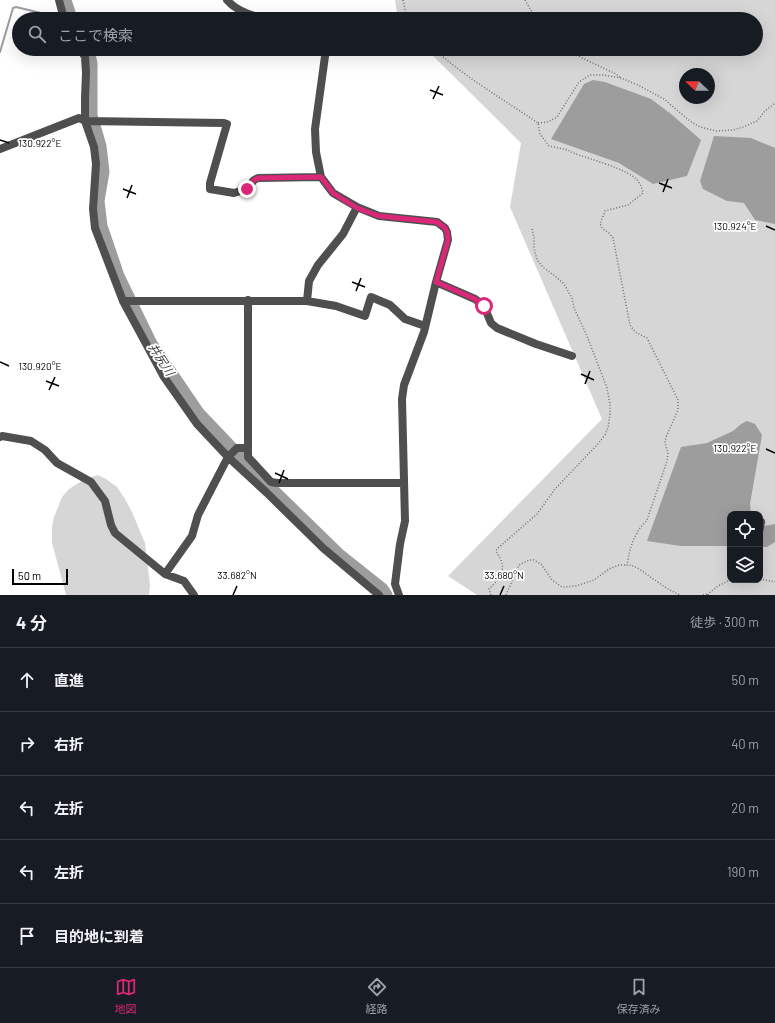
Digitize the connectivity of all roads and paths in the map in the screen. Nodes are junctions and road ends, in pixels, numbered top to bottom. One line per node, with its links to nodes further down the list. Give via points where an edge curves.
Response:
1 (59, 0): 5 (street)
2 (226, 0): 6 (street)
3 (403, 0): 7 (path)
4 (525, 0): 8 (path)
5 (62, 12)
6 (245, 12)
7 (406, 12)
8 (532, 12)
9 (84, 56): 15 (street)
10 (325, 56): 18 (street, via 315,129)
11 (442, 56): 16 (path)
12 (578, 56): 13 (path)
13 (621, 78): 14 (path, via 664,99 690,122 716,131 733,130 757,121); 16 (path, via 590,75 579,82 557,117 548,122)
14 (775, 103)
15 (85, 121): 17 (street, via 80,118); 18 (street, via 227,124 210,189 234,193 247,189 258,178); 23 (street, via 94,147 96,164 93,209 95,228)
16 (538, 123): 31 (path, via 540,134 549,146 568,150 622,170 642,186 643,193 628,205 605,211 600,224 613,238 630,325 635,332 647,338 678,400 678,410 666,437 667,461 647,520 633,541)
17 (0, 149)
18 (321, 177): 19 (street, via 333,193)
19 (357, 208): 21 (street, via 379,216 437,222 445,228 448,240); 24 (street, via 343,234 318,265 309,281)
20 (532, 229): 40 (path, via 537,260 564,284 572,298 607,388 610,414 608,428 597,445 555,489 536,514 497,549 502,569 499,577 489,588)
21 (436, 282): 25 (street); 26 (street, via 475,299 484,306 491,323 497,328)
22 (248, 300): 23 (street); 24 (street); 28 (street)
23 (122, 301): 29 (street, via 164,377 197,424)
24 (307, 301): 25 (street, via 336,306 365,316 371,297 390,305 405,319)
25 (425, 326): 30 (street, via 404,385 402,399)
26 (572, 356)
27 (0, 437): 32 (street, via 31,441 45,450 57,463 91,482 105,501 115,533)
28 (247, 448): 29 (street, via 237,448); 30 (street, via 248,457 271,482)
29 (228, 457): 32 (street, via 198,515 192,536); 38 (street, via 323,548)
30 (404, 483): 39 (street, via 405,521 395,584)
31 (627, 565): 41 (path, via 610,569 594,580 576,586 562,587 552,580 541,564 529,560 519,565); 42 (path, via 632,565)
32 (164, 574): 37 (street, via 184,581)
33 (763, 580): 35 (path)
34 (727, 582): 36 (path)
35 (775, 582)
36 (708, 594): 43 (path)
37 (194, 595)
38 (379, 595)
39 (399, 595)
40 (490, 595)
41 (506, 595)
42 (680, 595)
43 (703, 595)

